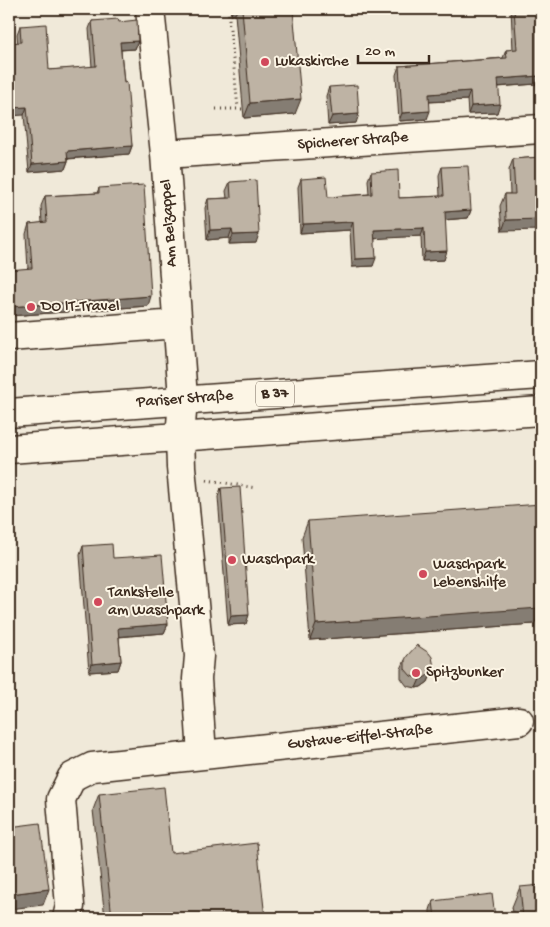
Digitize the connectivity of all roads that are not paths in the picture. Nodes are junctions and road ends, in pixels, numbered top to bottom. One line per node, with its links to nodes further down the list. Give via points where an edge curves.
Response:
1 (150, 9): 3 (street, Am Belzappel)
2 (541, 129): 3 (street, Spicherer Straße)
3 (165, 154): 4 (street, Am Belzappel)
4 (178, 324): 5 (street); 7 (street, Am Belzappel)
5 (9, 336)
6 (541, 375): 7 (street, Pariser Straße / B 37)
7 (183, 400): 9 (street, Pariser Straße / B 37); 10 (street, Am Belzappel)
8 (541, 411): 10 (street, B 37)
9 (9, 413)
10 (180, 437): 11 (street, B 37); 13 (street, via 200,656 197,679)
11 (9, 449)
12 (519, 721): 13 (street, Gustave-Eiffel-Straße)
13 (202, 755): 14 (street, Gustave-Eiffel-Straße, via 92,767 72,777 61,798 70,906)
14 (67, 918)

